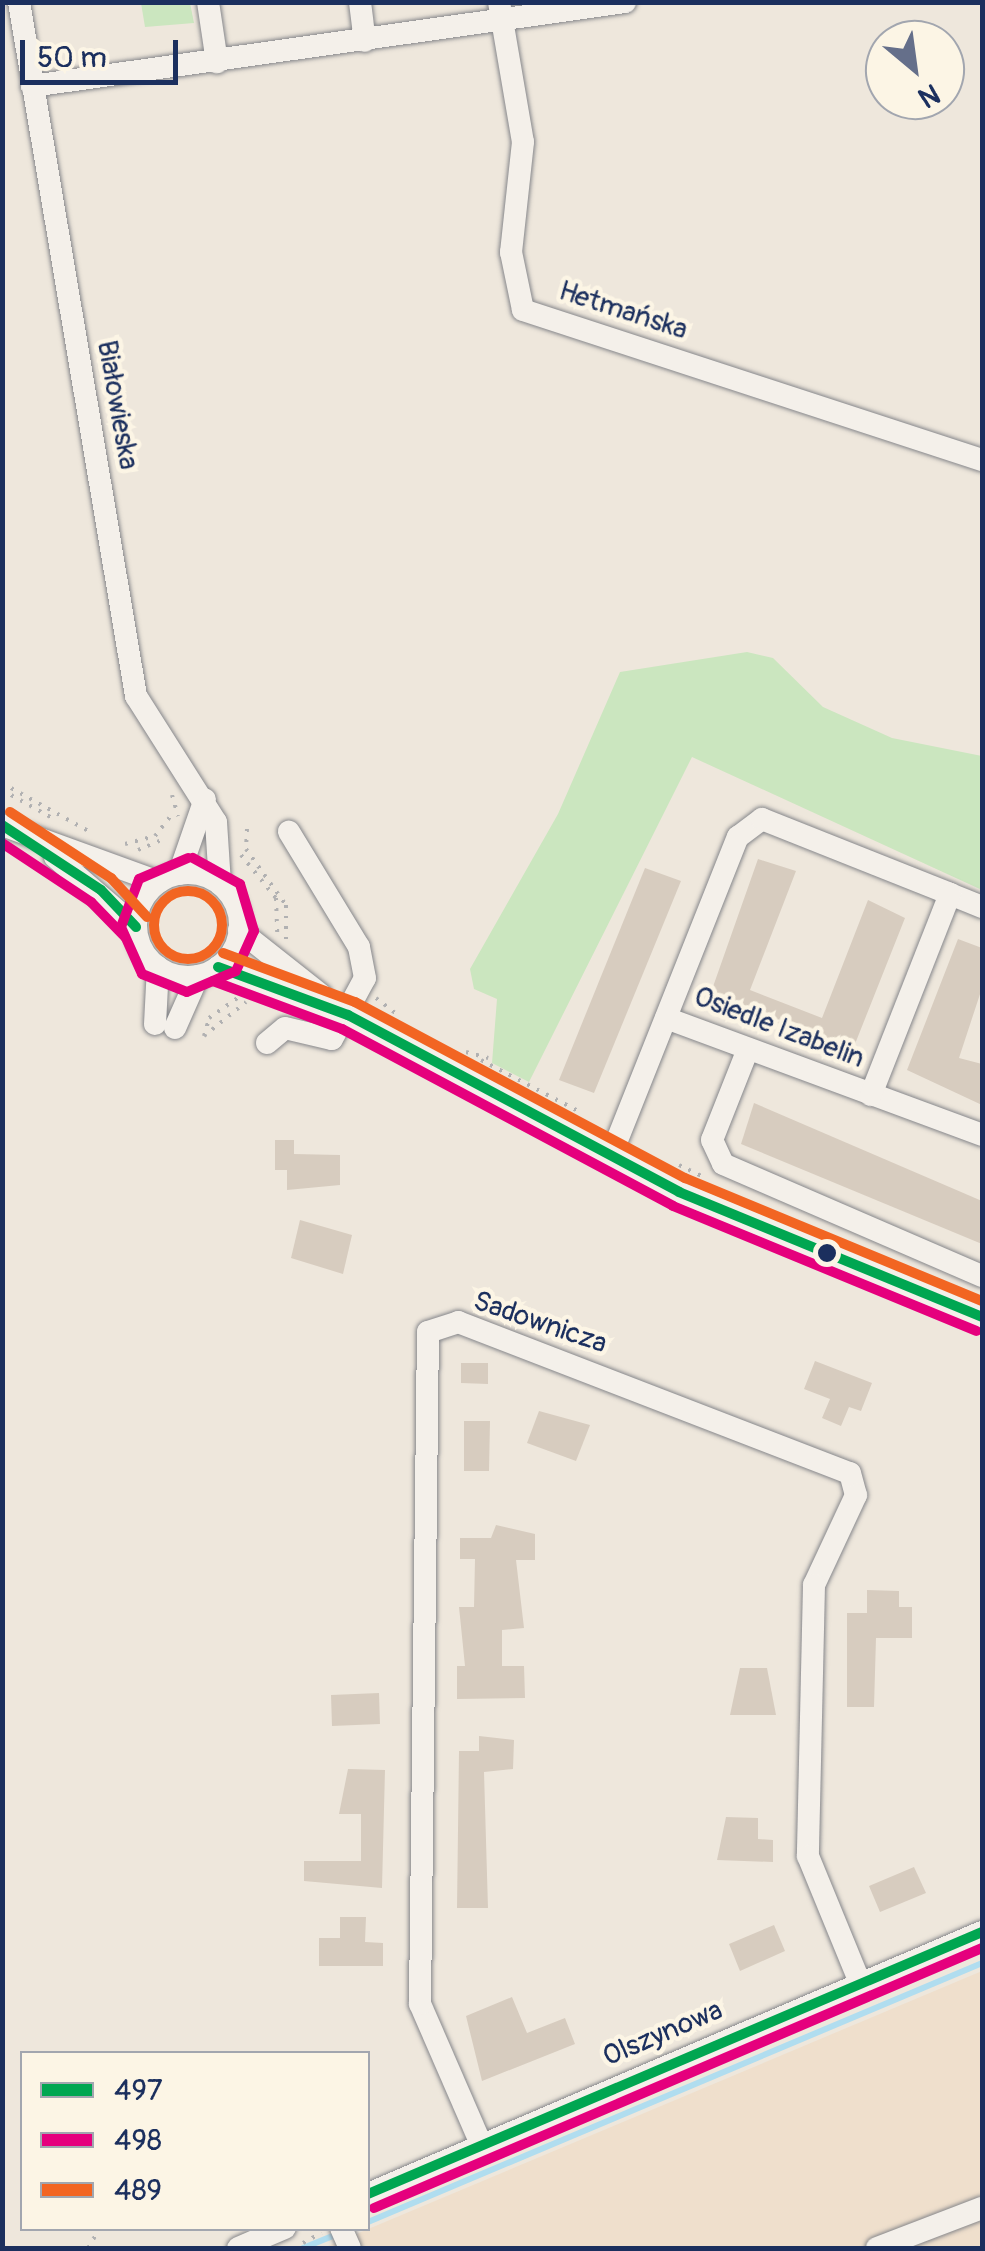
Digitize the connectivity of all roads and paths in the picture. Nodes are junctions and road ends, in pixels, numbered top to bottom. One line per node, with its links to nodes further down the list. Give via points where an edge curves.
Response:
1 (19, 2): 8 (street, Białowieska)
2 (208, 2): 7 (street)
3 (360, 2): 6 (street)
4 (625, 2): 5 (street)
5 (500, 12): 6 (street); 9 (street, Hetmańska, via 523,142 511,252 523,310)
6 (365, 41): 7 (street)
7 (217, 62): 8 (street)
8 (32, 86): 11 (street, Białowieska, via 136,696)
9 (982, 460)
10 (2, 787): 14 (path)
11 (206, 799): 19 (street); 20 (street, Białowieska)
12 (2, 825): 15 (street)
13 (289, 832): 30 (street, via 365,966)
14 (97, 839)
15 (36, 843): 19 (street); 23 (street)
16 (116, 844): 17 (path, via 155,836 174,815 156,844)
17 (111, 849)
18 (235, 849): 25 (path, via 276,898 275,938)
19 (169, 878): 20 (street); 23 (street, via 141,901)
20 (220, 884): 24 (street)
21 (950, 894): 22 (street, Osiedle Izabelin); 31 (street, Osiedle Izabelin, via 762,818 747,825); 36 (street, Osiedle Izabelin)
22 (982, 908)
23 (136, 927): 26 (street)
24 (240, 930): 27 (street); 30 (street)
25 (285, 950)
26 (158, 967): 27 (street); 27 (street, via 165,1026)
27 (208, 972): 30 (street)
28 (249, 985): 29 (path, via 209,1018 204,1036)
29 (258, 993)
30 (352, 1005): 32 (path); 33 (street, via 332,1040 285,1028); 38 (street)
31 (666, 1018): 34 (street, Osiedle Izabelin); 38 (street, Osiedle Izabelin)
32 (405, 1028)
33 (267, 1043)
34 (748, 1049): 36 (street, Osiedle Izabelin); 41 (street, via 712,1140 723,1164)
35 (455, 1056): 38 (path, via 541,1086)
36 (871, 1095): 37 (street, Osiedle Izabelin)
37 (982, 1135)
38 (613, 1151): 42 (street)
39 (673, 1170): 40 (path)
40 (712, 1188)
41 (982, 1276)
42 (982, 1318)
43 (982, 1932): 44 (street, Olszynowa)
44 (860, 1983): 45 (street, Olszynowa); 45 (street, Sadownicza, via 808,1856 814,1585 856,1495 850,1474 458,1322 428,1332 420,2004)
45 (481, 2144): 46 (street, Olszynowa)
46 (370, 2193)
47 (982, 2208): 52 (street)
48 (278, 2231): 50 (street)
49 (324, 2231): 51 (path)
50 (238, 2248)
51 (292, 2248)
52 (877, 2248)

